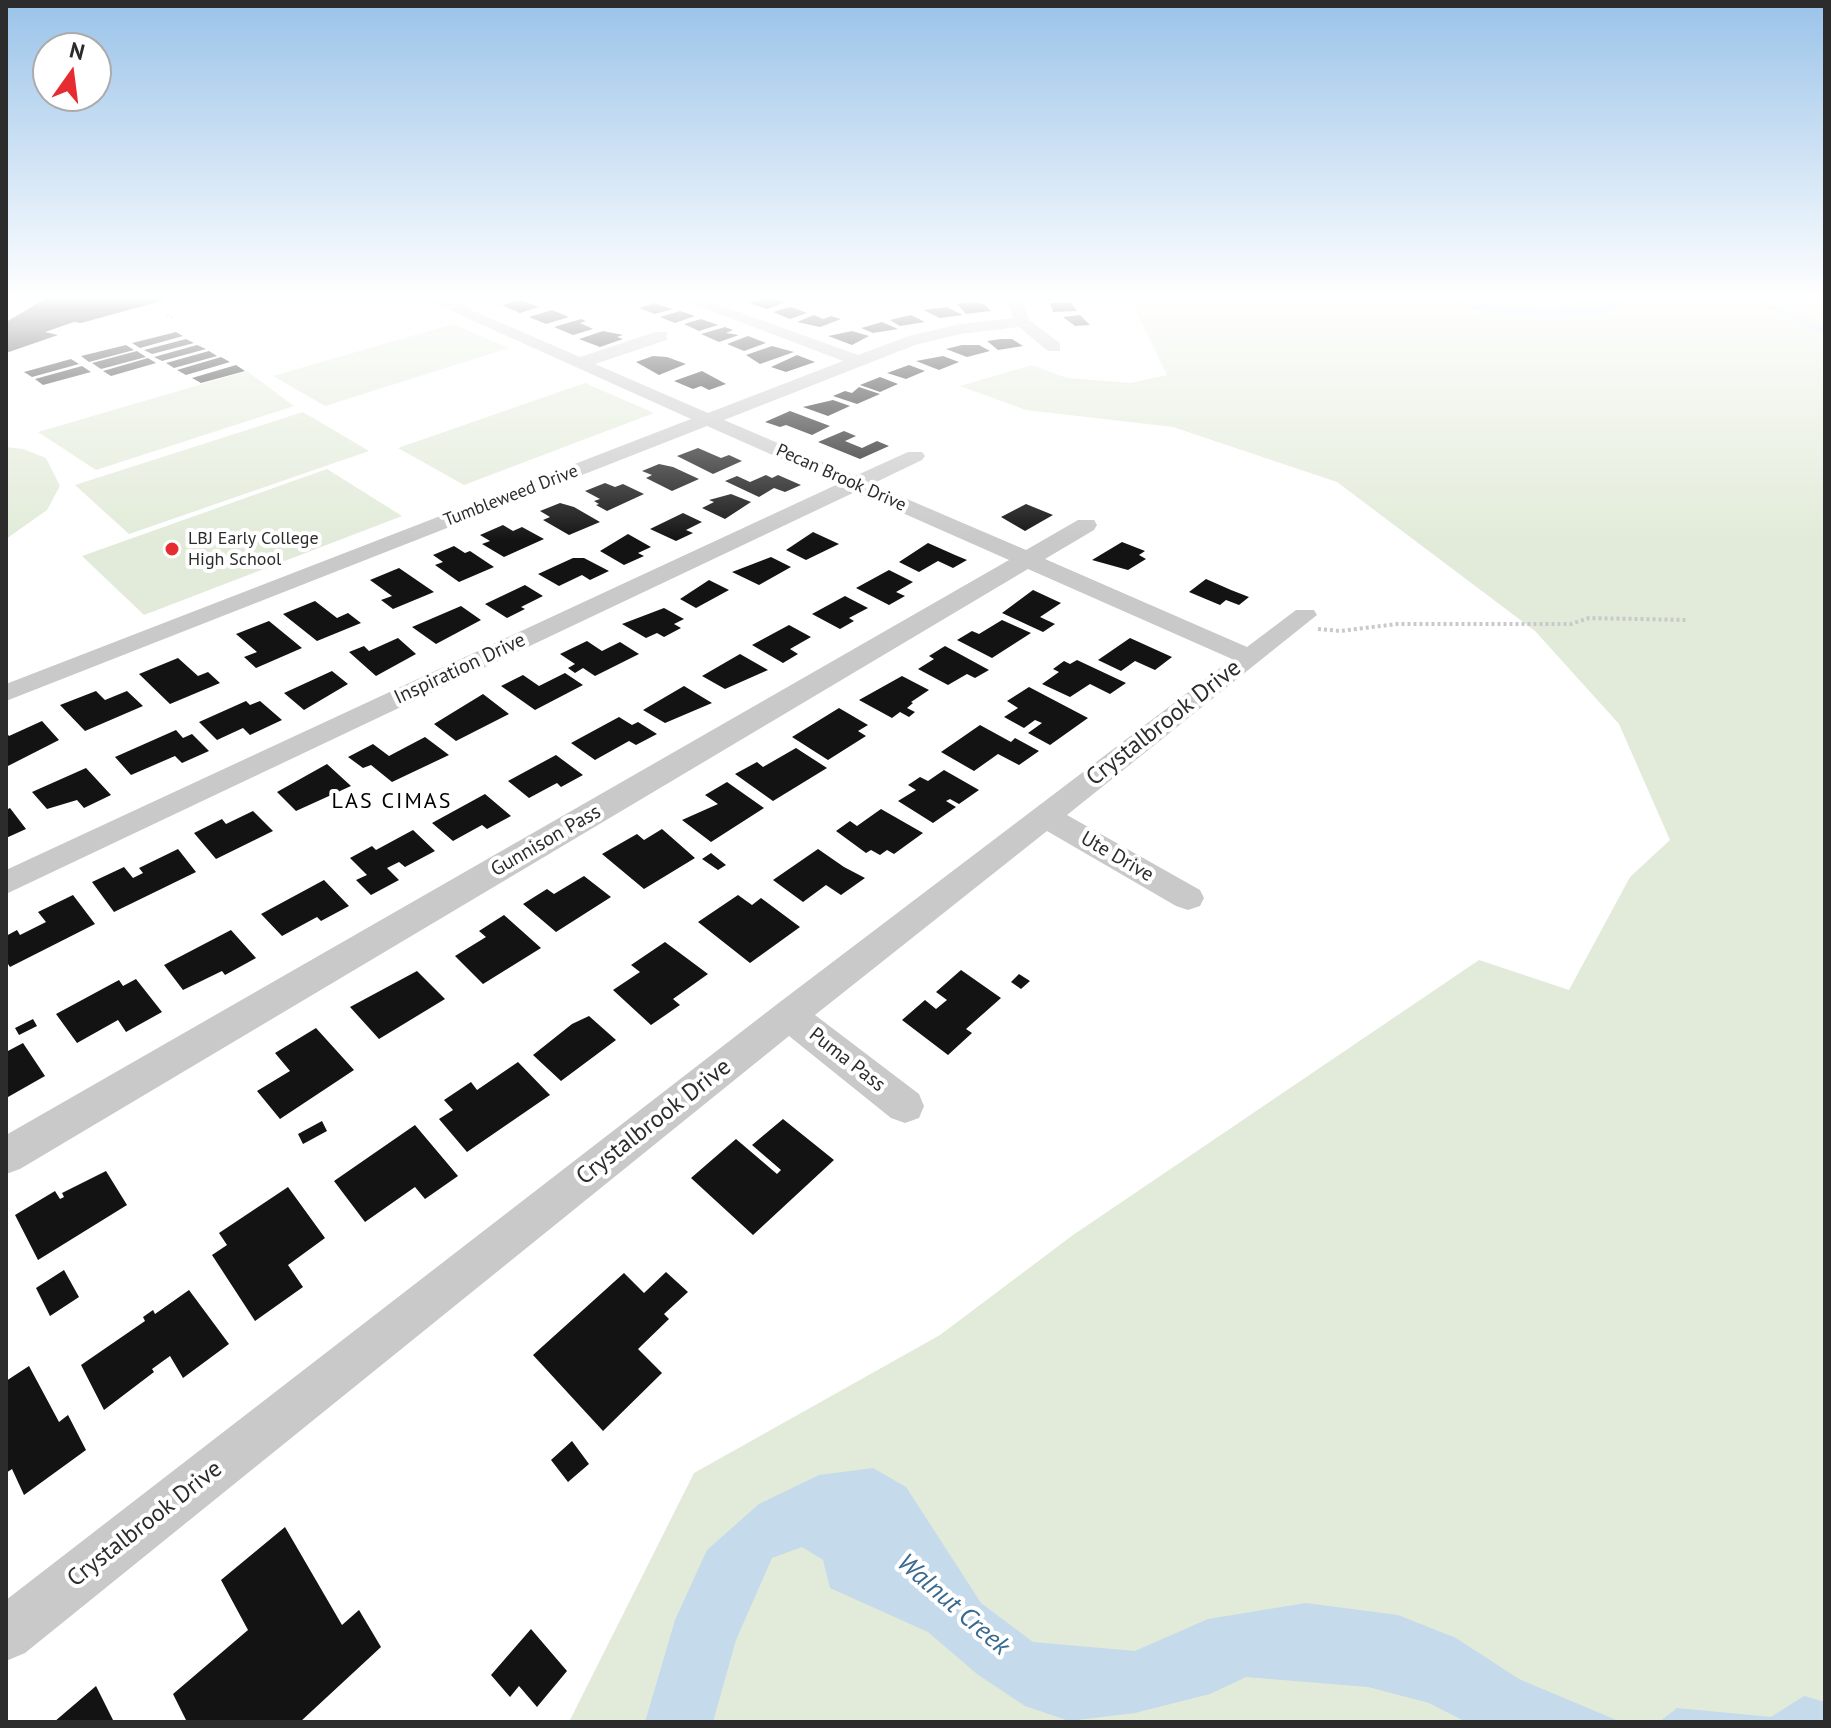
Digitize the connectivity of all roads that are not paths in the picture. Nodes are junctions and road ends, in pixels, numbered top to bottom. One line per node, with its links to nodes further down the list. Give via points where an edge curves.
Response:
1 (617, 380): 3 (street, Pecan Brook Drive)
2 (807, 380): 3 (street, Tumbleweed Drive)
3 (707, 419): 5 (street, Pecan Brook Drive); 10 (street, Tumbleweed Drive)
4 (915, 456): 5 (street, Inspiration Drive)
5 (855, 484): 7 (street, Pecan Brook Drive); 12 (street, Inspiration Drive)
6 (1086, 525): 7 (street, Gunnison Pass)
7 (1025, 560): 9 (street, Pecan Brook Drive); 16 (street, Gunnison Pass)
8 (1297, 621): 9 (street, Crystalbrook Drive)
9 (1249, 657): 11 (street, Crystalbrook Drive)
10 (6, 693)
11 (1045, 816): 13 (street, Ute Drive); 14 (street, Crystalbrook Drive)
12 (6, 883)
13 (1188, 898)
14 (789, 1015): 15 (street, Puma Pass); 17 (street, Crystalbrook Drive)
15 (905, 1106)
16 (6, 1156)
17 (6, 1634)

